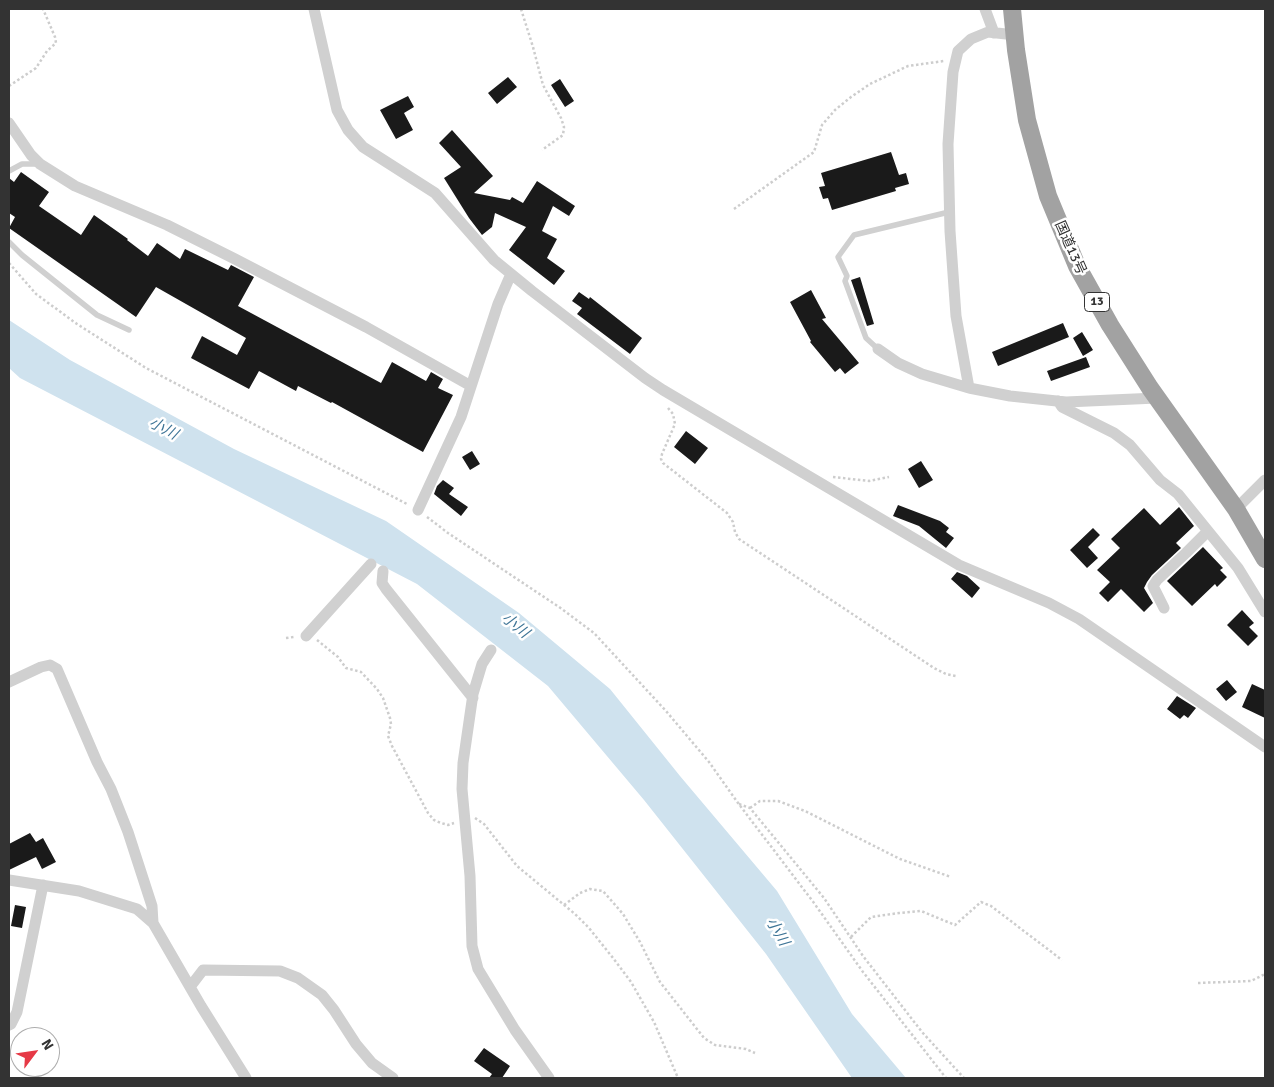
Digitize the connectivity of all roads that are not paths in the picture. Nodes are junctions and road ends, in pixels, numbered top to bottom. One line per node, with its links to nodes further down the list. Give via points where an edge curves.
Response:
1 (314, 9): 11 (street, via 337,110 348,130 363,147 435,193 475,240)
2 (985, 9): 4 (street)
3 (1012, 9): 5 (highway, 国道13号 / 13)
4 (994, 33): 5 (street); 9 (street, via 971,39 958,51 953,72 948,144)
5 (1015, 35): 16 (highway, 国道13号 / 13, via 1027,120 1048,196 1076,266)
6 (9, 123): 7 (street)
7 (40, 164): 8 (lane, via 22,164); 14 (street, via 75,186 167,225 331,309)
8 (9, 171)
9 (949, 212): 13 (lane, via 854,235 838,257 866,338); 15 (street, via 956,316)
10 (9, 242): 12 (lane, via 98,315)
11 (511, 274): 14 (street); 31 (street, via 645,378 959,565 1079,619)
12 (129, 330)
13 (878, 349): 15 (street, via 922,374)
14 (471, 386): 19 (street, via 461,417)
15 (969, 388): 17 (street)
16 (1157, 398): 17 (street); 20 (highway, 国道13号 / 13)
17 (1058, 401): 21 (street, via 1062,407 1114,433 1130,446 1151,471 1178,494)
18 (1264, 483): 20 (street)
19 (418, 510)
20 (1236, 510): 22 (highway, 国道13号 / 13)
21 (1208, 531): 25 (street, via 1156,580 1153,586); 26 (street, via 1238,568)
22 (1265, 559)
23 (371, 564): 27 (street)
24 (383, 571): 30 (street, via 382,583 386,589)
25 (1164, 608)
26 (1265, 612)
27 (306, 636)
28 (491, 650): 30 (street, via 482,664)
29 (9, 682): 34 (street, via 41,667 50,665 57,669 128,832 152,906)
30 (473, 698): 39 (street, via 462,789 472,946 478,969 514,1030)
31 (1265, 747)
32 (9, 880): 33 (street)
33 (43, 885): 34 (street, via 78,891 137,909); 36 (street, via 17,1012)
34 (153, 923): 35 (street)
35 (190, 987): 37 (street); 38 (street, via 203,970 280,971 298,978 322,995 356,1044)
36 (9, 1025)
37 (246, 1078)
38 (393, 1078)
39 (549, 1078)

